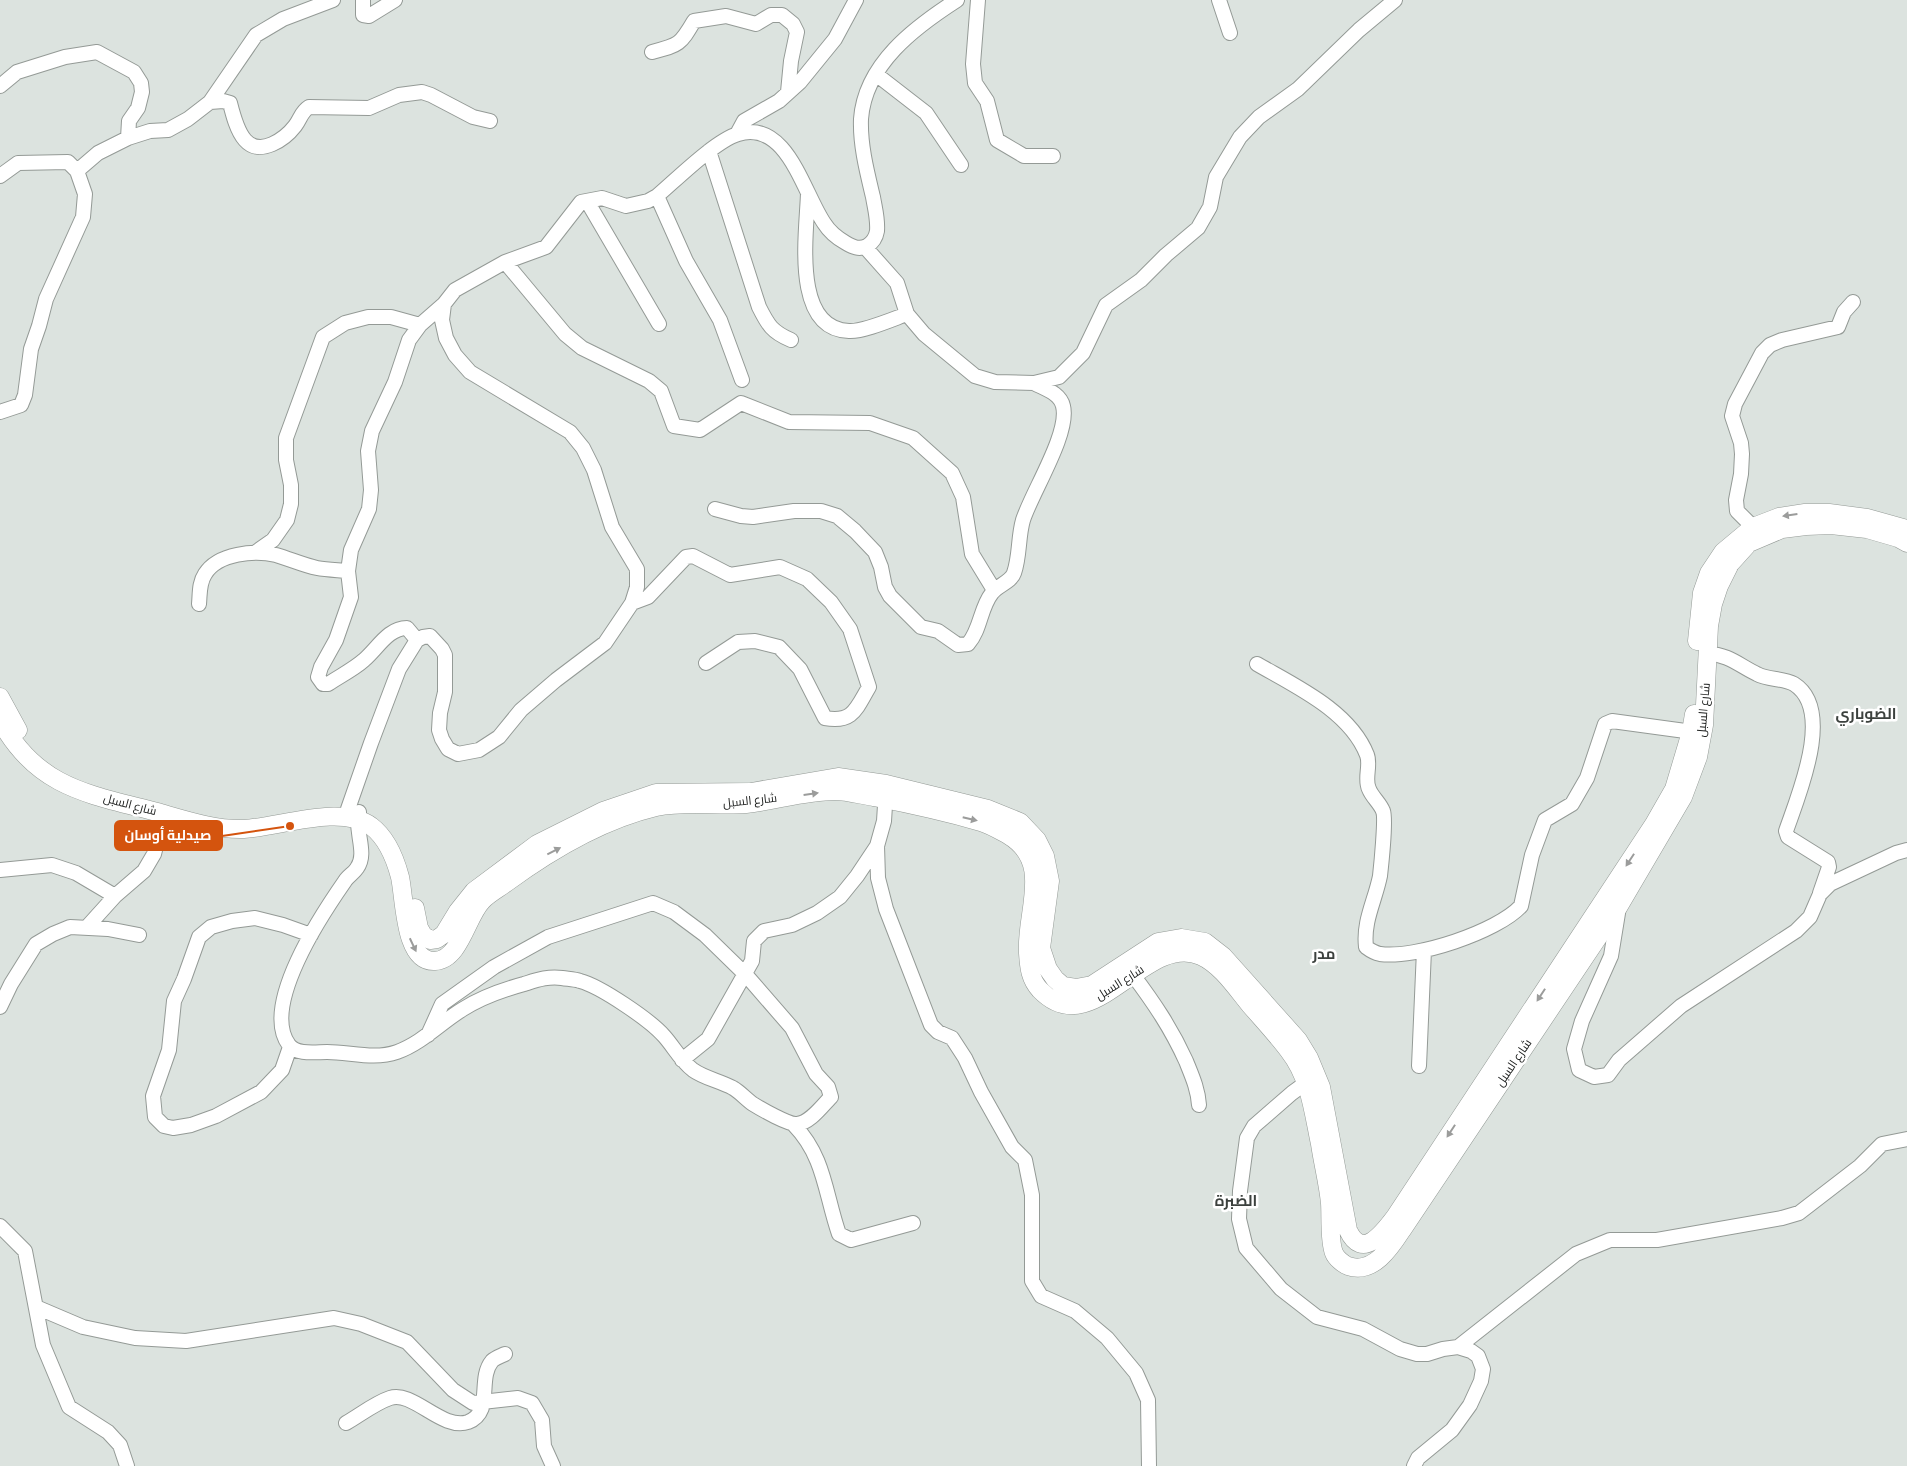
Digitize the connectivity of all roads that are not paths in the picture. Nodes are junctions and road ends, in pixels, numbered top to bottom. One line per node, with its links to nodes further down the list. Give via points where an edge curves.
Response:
1 (333, 0): 14 (street, via 256,35)
2 (363, 0): 3 (street, via 362,15 369,16)
3 (395, 0)
4 (856, 0): 13 (street, via 835,40)
5 (957, 0): 11 (street, via 923,22 884,60)
6 (978, 0): 19 (street, via 973,64 975,83 986,101 997,140 1024,156)
7 (1219, 0): 9 (street)
8 (1395, 0): 35 (street, via 1240,137 1216,177 1210,207 1198,228 1141,280 1106,305 1084,353 1059,377)
9 (1230, 33)
10 (652, 52): 13 (street, via 682,41 694,21 726,16 756,24 771,15 782,15 797,32)
11 (877, 75): 20 (street, via 926,113); 26 (street, via 867,93 861,118 862,145 877,216 877,233 873,242)
12 (0, 86): 17 (street, via 17,72 65,57 97,52 134,72 141,83 142,92 138,108 129,121)
13 (788, 92): 16 (street, via 779,101 744,121)
14 (210, 102): 15 (street, via 230,103 242,135 250,144 261,147 275,144 310,107 369,108 409,92 431,95 473,117); 17 (street, via 168,130 150,131)
15 (490, 121)
16 (737, 134): 18 (street); 23 (street, via 755,131 770,136 790,159)
17 (128, 138): 21 (street, via 98,154)
18 (709, 151): 24 (street); 33 (street, via 759,307 768,325)
19 (1053, 156)
20 (961, 165)
21 (77, 171): 22 (street, via 68,162 18,163); 36 (street, via 85,194 83,217 46,299 31,349 21,405)
22 (0, 176)
23 (808, 192): 26 (street, via 824,223 838,238 854,248); 30 (street, via 805,274 810,300 817,314 832,328 849,332)
24 (658, 196): 25 (street, via 626,206 602,198); 34 (street, via 686,261 720,320)
25 (587, 201): 27 (street, via 581,202 546,247); 31 (street)
26 (865, 247): 30 (street, via 897,283)
27 (505, 262): 29 (street, via 455,290); 43 (street, via 565,334 582,348 649,381 662,391 674,426 700,430 741,403 790,422 870,423 913,438 952,473 962,497 972,554)
28 (1853, 302): 38 (street, via 1844,312 1838,327 1770,345 1762,353 1735,404 1732,416 1742,454 1737,511)
29 (444, 304): 32 (street); 44 (street, via 442,320 446,338 470,372 570,432 583,448 594,470 612,527 638,569 638,587)
30 (907, 314): 35 (street, via 924,334 975,376 995,382)
31 (659, 324)
32 (420, 325): 41 (street, via 391,317 368,317 345,323 323,337 286,438 291,485 287,520 273,540); 42 (street, via 409,340 395,382 372,431 368,451 369,509 351,550)
33 (791, 340)
34 (742, 380)
35 (1034, 383): 43 (street, via 1057,395 1063,405 1064,417 1060,436 1022,521 1014,574)
36 (0, 412)
37 (715, 509): 43 (street, via 753,517 794,511 821,511 836,516 875,552 890,596 921,627 938,632 958,644 968,644 975,636)
38 (1753, 527): 39 (main road, شارع السبل, one-way to 38, via 1867,518 1829,513 1779,517); 52 (main road, شارع السبل, via 1723,552 1709,573 1702,593 1698,615 1694,715)
39 (1907, 529)
40 (1907, 542): 47 (main road, شارع السبل, via 1867,529 1830,525 1782,529 1749,543 1730,564 1712,604)
41 (256, 552): 42 (street, via 318,568); 45 (street, via 236,554 206,572 200,584)
42 (348, 570): 46 (street, via 351,597 336,640 319,673 322,684 328,684 364,660 398,628 407,628)
43 (994, 590)
44 (632, 603): 46 (street, via 606,643 521,710 499,737 479,750 458,754 448,748 439,730 445,692 445,655 430,636); 48 (street, via 648,597 686,557 693,556 730,575 780,567 807,579 831,602 850,629 869,687 855,711 839,720 825,718 800,669 779,647 755,641 738,642)
45 (199, 604)
46 (417, 640): 54 (street, via 384,706)
47 (1708, 654): 52 (main road, شارع السبل); 59 (street, via 1734,660 1758,675 1792,683 1805,694 1812,710 1813,730 1804,778 1786,831 1788,837 1828,862)
48 (706, 663)
49 (1256, 664): 65 (street, via 1339,716 1357,736 1368,757 1368,788 1384,813 1380,876 1368,916 1366,947 1377,954 1402,955)
50 (0, 697): 54 (main road, شارع السبل, via 34,751 45,762 79,779 225,819 249,819 294,811)
51 (0, 720): 55 (main road, شارع السبل, via 12,742 28,759 76,790)
52 (1697, 733): 61 (main road, شارع السبل, via 1698,757 1684,797); 65 (street, via 1612,721 1605,724 1587,778 1572,804 1545,820 1532,855 1521,906 1484,930); 74 (main road, شارع السبل, one-way to 74, via 1674,789 1654,824 1382,1234 1364,1245 1358,1244 1348,1230 1321,1087)
53 (886, 792): 54 (main road, شارع السبل, via 838,777 751,792 656,793 602,812 537,844 474,891 444,934 430,940 419,928 408,869 397,847 377,823); 56 (street, via 884,821); 67 (main road, شارع السبل, one-way to 67, via 987,824 1014,838 1025,848 1032,862 1034,880 1027,943 1030,974 1042,992 1060,1003 1077,1005 1095,1000); 74 (main road, شارع السبل, via 988,809 1020,822 1037,840 1045,856 1050,881 1041,948 1048,969 1063,986 1092,985 1158,942 1181,938 1205,942 1223,956 1298,1040 1309,1058)
54 (355, 813): 55 (main road, شارع السبل, via 226,829); 64 (street, via 362,851 359,864)
55 (164, 814): 60 (street, via 154,854 144,871)
56 (877, 846): 66 (street, via 840,897 792,925 764,931 754,941 752,961); 87 (street, via 878,878 886,909 931,1025 952,1038 1012,1147 1025,1160 1032,1195 1032,1281 1042,1296 1075,1311 1107,1338 1136,1373 1148,1400)
57 (1907, 850): 59 (street, via 1849,874 1830,884)
58 (0, 870): 60 (street, via 52,865 76,873)
59 (1820, 894): 61 (street, via 1810,917 1796,931 1681,1006 1619,1060 1608,1075 1594,1077 1579,1070 1574,1049 1582,1021 1611,956)
60 (114, 896): 62 (street)
61 (1619, 906): 74 (main road, شارع السبل, via 1387,1252 1370,1265 1348,1266 1334,1253 1330,1197 1310,1092)
62 (87, 928): 63 (street); 68 (street, via 70,927 36,944)
63 (139, 935)
64 (311, 935): 71 (street, via 297,958 284,1001 282,1021); 71 (street, via 255,918 211,928 199,937 174,1001 169,1050 153,1096 155,1117 164,1126 173,1128 216,1116 261,1092 282,1070)
65 (1424, 950): 73 (street)
66 (746, 975): 70 (street, via 705,935 674,912 653,903 548,937 494,967 442,1004); 72 (street, via 708,1039); 76 (street, via 792,1028 816,1074 828,1087 831,1097 802,1123)
67 (1133, 975): 74 (main road, شارع السبل, via 1165,955 1185,952 1202,957 1218,968); 75 (street, via 1176,1039 1198,1092)
68 (5, 982): 69 (street)
69 (0, 1007)
70 (428, 1036): 71 (street, via 410,1047 376,1055 297,1051); 72 (street, via 464,1008 492,993 550,976 581,981 641,1015 663,1035)
71 (290, 1047)
72 (682, 1060): 76 (street, via 694,1071 734,1088 753,1104)
73 (1419, 1066)
74 (1311, 1079): 81 (street, via 1254,1126 1247,1138 1239,1219 1246,1248 1281,1289 1317,1317 1363,1330 1417,1354)
75 (1199, 1105)
76 (794, 1125): 78 (street, via 805,1136 818,1159 838,1234 851,1240)
77 (1907, 1139): 81 (street, via 1882,1144 1860,1166 1799,1213 1657,1240 1610,1240 1576,1254)
78 (913, 1223)
79 (0, 1226): 80 (street, via 25,1251)
80 (36, 1307): 83 (street, via 83,1327 135,1338 186,1341 334,1318 361,1324 407,1342 453,1390 473,1403); 85 (street, via 43,1345 69,1407 108,1432 120,1445)
81 (1458, 1347): 88 (street, via 1478,1356 1483,1369 1482,1381 1452,1430 1418,1458)
82 (505, 1354): 83 (street, via 492,1361 486,1374)
83 (484, 1402): 84 (street, via 480,1413 467,1422 451,1422 402,1398 391,1397); 86 (street, via 518,1398 532,1403 542,1420 544,1446)
84 (346, 1423)
85 (126, 1466)
86 (553, 1466)
87 (1149, 1466)
88 (1414, 1466)

